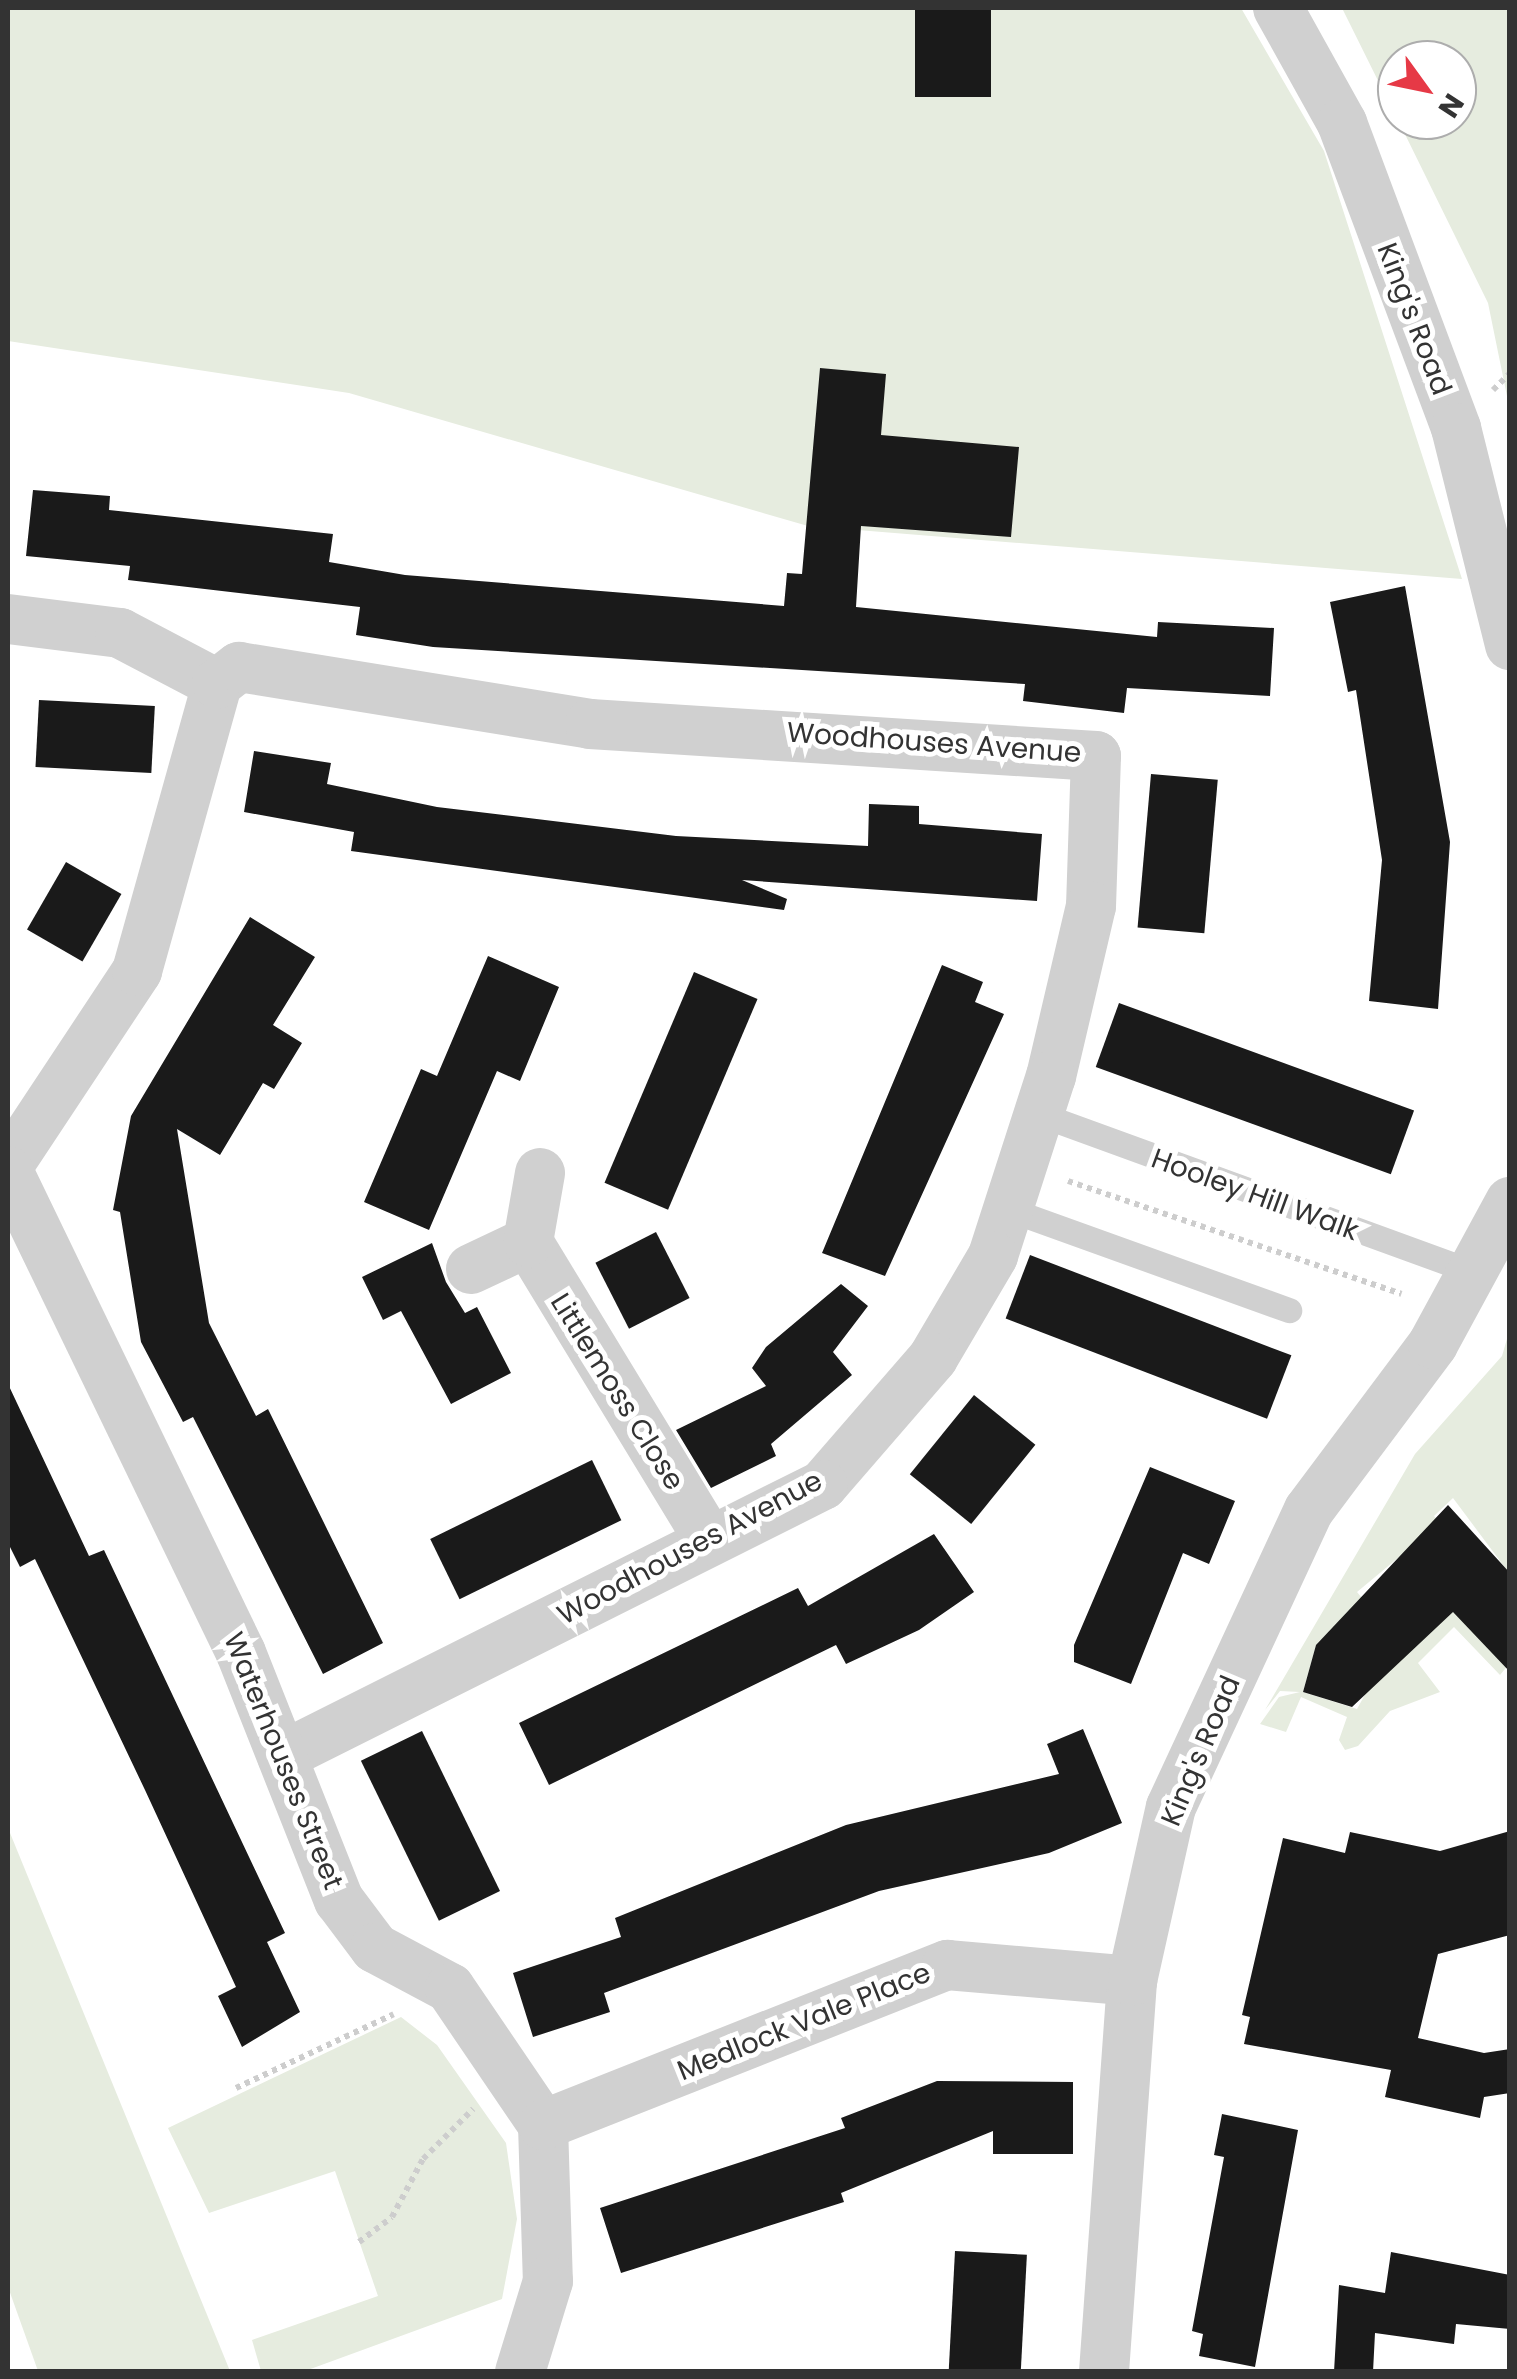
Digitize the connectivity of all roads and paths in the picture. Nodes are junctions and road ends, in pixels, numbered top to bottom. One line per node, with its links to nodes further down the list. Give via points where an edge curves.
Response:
1 (1278, 8): 3 (street, King's Road, via 1342,124 1456,428)
2 (8, 619): 4 (street, via 120,633)
3 (1510, 645)
4 (216, 684): 5 (street, Woodhouses Avenue, via 239,666 590,724 1096,756 1092,906); 6 (street, via 137,971)
5 (1039, 1114): 8 (lane, Hooley Hill Walk); 9 (street, Woodhouses Avenue)
6 (8, 1168): 18 (street, Waterhouses Street)
7 (540, 1173): 12 (street)
8 (1220, 1185): 11 (path); 15 (lane, Hooley Hill Walk)
9 (1016, 1188): 11 (path); 14 (lane); 17 (street, Woodhouses Avenue, via 993,1256 932,1358 822,1485)
10 (1510, 1202): 15 (street, King's Road)
11 (1205, 1225): 14 (path); 15 (path)
12 (528, 1242): 13 (street); 17 (street, Littlemoss Close)
13 (471, 1269)
14 (1186, 1274): 16 (lane)
15 (1461, 1291): 19 (street, King's Road, via 1309,1510 1171,1807)
16 (1289, 1310)
17 (709, 1540): 18 (street, Woodhouses Avenue)
18 (282, 1756): 20 (street, Waterhouses Street, via 339,1900 375,1948)
19 (1132, 1982): 23 (street, Medlock Vale Place, via 947,1965); 26 (street, King's Road)
20 (450, 1988): 21 (street, Waterhouses Street); 22 (path)
21 (516, 2080): 23 (street, Waterhouses Street); 24 (path, via 452,2126 392,2217)
22 (236, 2088)
23 (543, 2126): 25 (street, Waterhouses Street, via 548,2281)
24 (359, 2242)
25 (520, 2372)
26 (1104, 2372)

